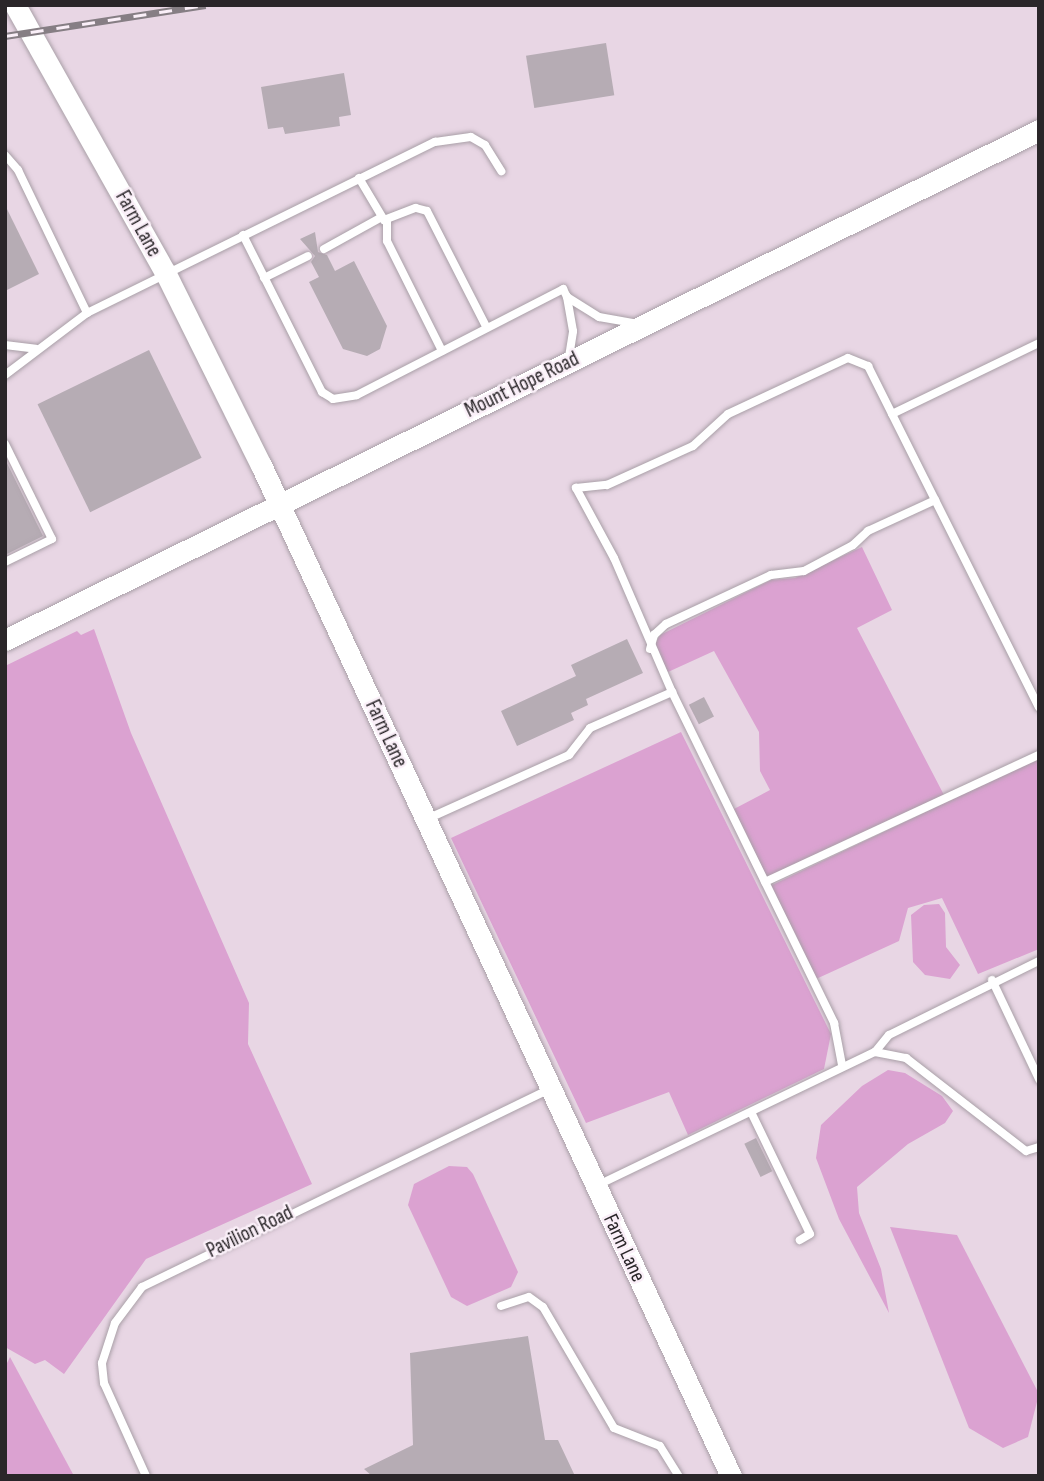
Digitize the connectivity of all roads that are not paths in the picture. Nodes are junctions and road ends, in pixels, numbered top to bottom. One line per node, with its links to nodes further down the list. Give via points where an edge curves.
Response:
1 (15, 5): 10 (street, Farm Lane)
2 (1039, 130): 14 (street, Mount Hope Road)
3 (5, 155): 13 (lane, via 18,170)
4 (501, 170): 5 (lane, via 478,140 453,137)
5 (359, 178): 6 (lane); 7 (lane)
6 (384, 220): 8 (lane); 15 (lane, via 416,208 427,211); 19 (lane, via 387,241)
7 (243, 235): 10 (lane); 11 (lane)
8 (324, 249)
9 (308, 256): 11 (lane)
10 (165, 272): 13 (lane); 25 (street, Farm Lane)
11 (264, 278): 19 (lane, via 322,391 333,399 357,395)
12 (567, 297): 14 (lane, via 599,317); 15 (lane, via 563,289); 20 (lane, via 573,331)
13 (87, 313): 18 (lane)
14 (649, 323): 20 (street, Mount Hope Road)
15 (487, 328): 19 (lane)
16 (1039, 343): 22 (lane)
17 (5, 345): 18 (lane)
18 (36, 349): 21 (lane)
19 (442, 351)
20 (568, 362): 25 (street, Mount Hope Road)
21 (5, 375)
22 (892, 414): 24 (lane); 28 (lane, via 868,366 848,358 728,414 693,446 607,485 576,488 614,558)
23 (5, 444): 26 (lane, via 52,538)
24 (935, 500): 28 (lane, via 868,531 804,571 771,575 666,624); 30 (lane)
25 (280, 505): 27 (street, Mount Hope Road); 32 (street, Farm Lane)
26 (5, 562)
27 (5, 640)
28 (650, 649): 29 (lane)
29 (672, 692): 32 (lane, via 590,728 569,755); 33 (lane)
30 (1039, 707)
31 (1039, 755): 33 (lane, via 779,880)
32 (425, 819): 39 (street, Farm Lane)
33 (765, 882): 37 (lane, via 834,1023)
34 (1039, 961): 35 (lane)
35 (992, 980): 36 (lane, via 890,1035); 38 (lane)
36 (875, 1052): 37 (lane); 41 (lane, via 906,1058 1026,1151)
37 (842, 1065): 40 (lane, via 834,1076)
38 (1039, 1079)
39 (550, 1088): 42 (street, Farm Lane); 45 (lane, Pavilion Road, via 163,1273 134,1295 115,1323 102,1363 104,1383)
40 (752, 1114): 42 (lane); 43 (lane, via 810,1234)
41 (1039, 1147)
42 (596, 1187): 47 (street, Farm Lane)
43 (800, 1240)
44 (501, 1306): 46 (lane, via 529,1297 543,1307 614,1428 660,1446)
45 (146, 1476)
46 (679, 1476)
47 (731, 1476)

